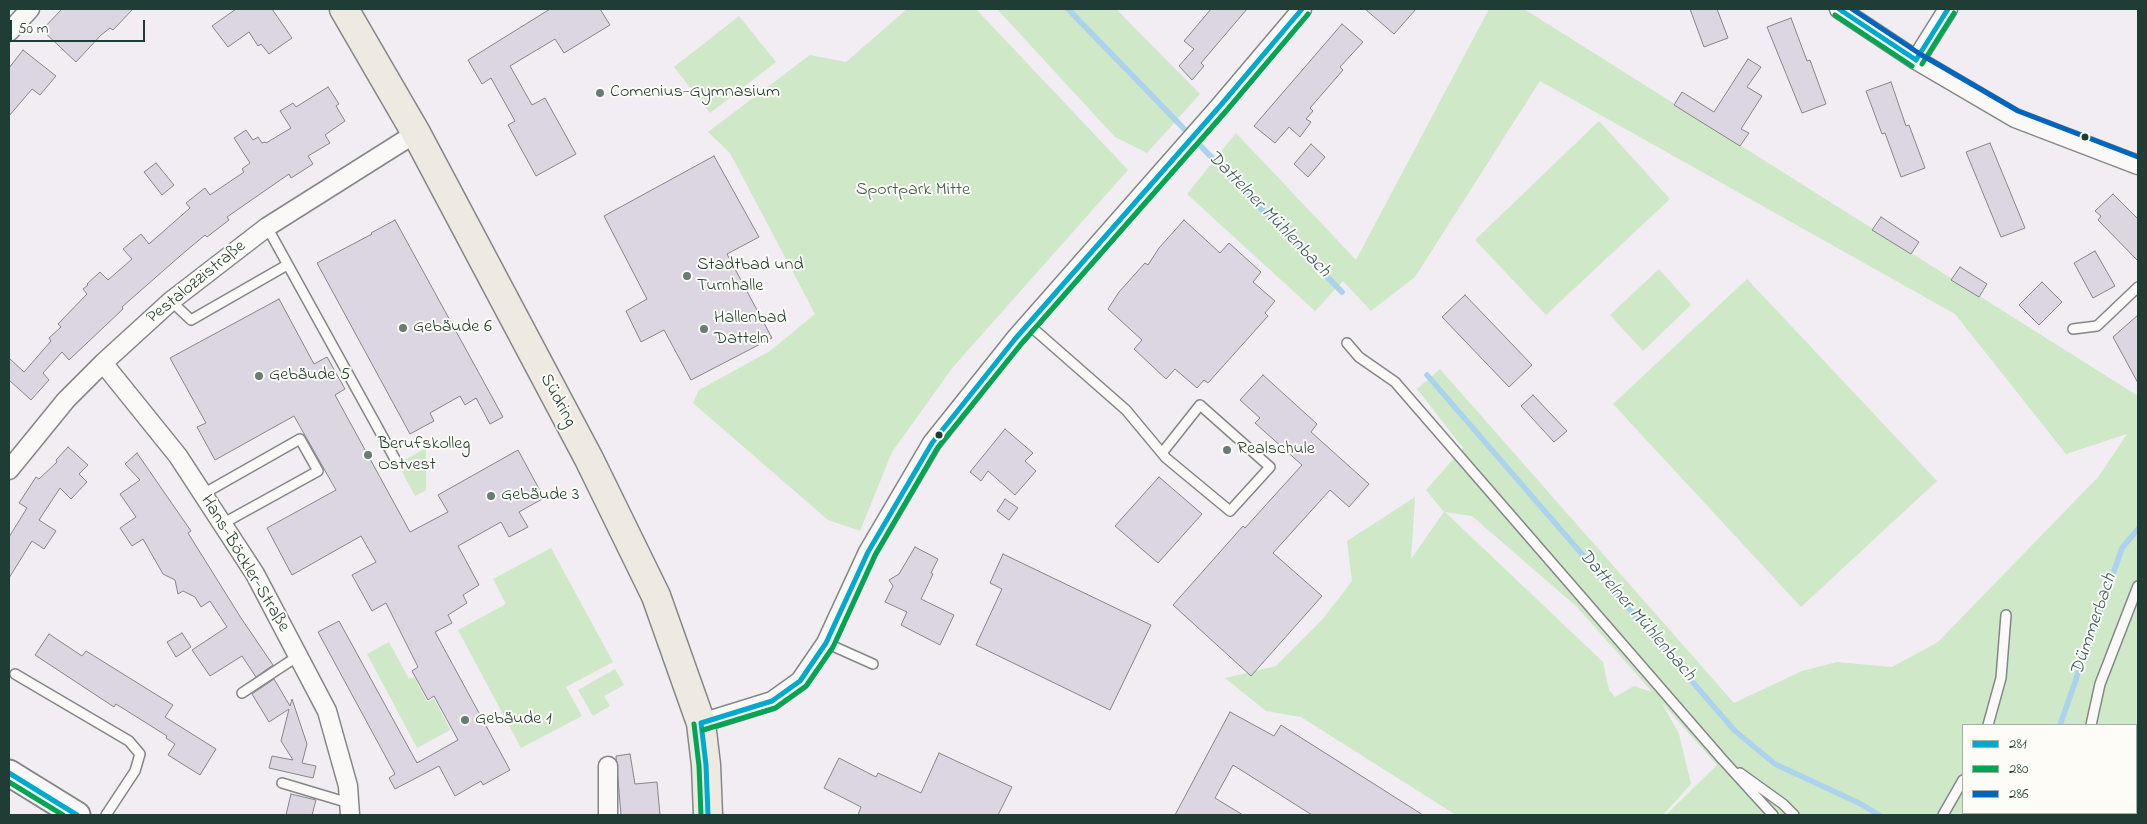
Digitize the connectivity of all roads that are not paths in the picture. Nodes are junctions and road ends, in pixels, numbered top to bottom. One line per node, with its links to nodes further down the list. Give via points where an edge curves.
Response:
1 (30, 9): 6 (street)
2 (344, 9): 8 (main road, Südring)
3 (1302, 9): 14 (street)
4 (1839, 9): 7 (street)
5 (1948, 9): 7 (street)
6 (9, 32)
7 (1916, 60): 9 (street, via 2014,118)
8 (416, 133): 10 (street, Pestalozzistraße); 30 (main road, Südring, via 588,459 656,596)
9 (2138, 165)
10 (267, 227): 11 (lane); 13 (street, Pestalozzistraße)
11 (287, 265): 13 (lane, via 192,320); 19 (lane)
12 (2138, 287): 15 (lane, via 2097,326)
13 (171, 301): 17 (street, Pestalozzistraße)
14 (1028, 324): 18 (lane, via 1126,410); 25 (street, via 932,443 868,552)
15 (2073, 329)
16 (1346, 344): 33 (lane, via 1395,382)
17 (103, 363): 20 (street, Pestalozzistraße, via 66,400); 21 (street, Hans-Böckler-Straße, via 178,456)
18 (1162, 453): 18 (lane, via 1230,511 1270,467 1200,405)
19 (395, 459)
20 (9, 470)
21 (203, 494): 22 (street, Hans-Böckler-Straße); 22 (lane, via 300,439 318,471)
22 (222, 524): 26 (street, Hans-Böckler-Straße, via 255,574)
23 (2138, 586): 32 (lane, via 2100,684)
24 (2006, 616): 31 (lane, via 2001,678)
25 (826, 643): 27 (lane); 30 (street, via 800,681 772,701)
26 (298, 656): 29 (lane); 38 (street, Hans-Böckler-Straße, via 327,711 348,786)
27 (873, 664)
28 (15, 674): 40 (lane, via 129,741 140,754 135,771)
29 (242, 693)
30 (701, 723): 42 (main road, Südring)
31 (1988, 724)
32 (2090, 724)
33 (1722, 759): 43 (lane); 44 (lane)
34 (608, 766): 41 (street)
35 (9, 773): 39 (street)
36 (1962, 782): 45 (lane)
37 (282, 784): 38 (lane)
38 (350, 809)
39 (77, 815)
40 (106, 815)
41 (608, 815)
42 (708, 815)
43 (1773, 815)
44 (1794, 815)
45 (1944, 815)

